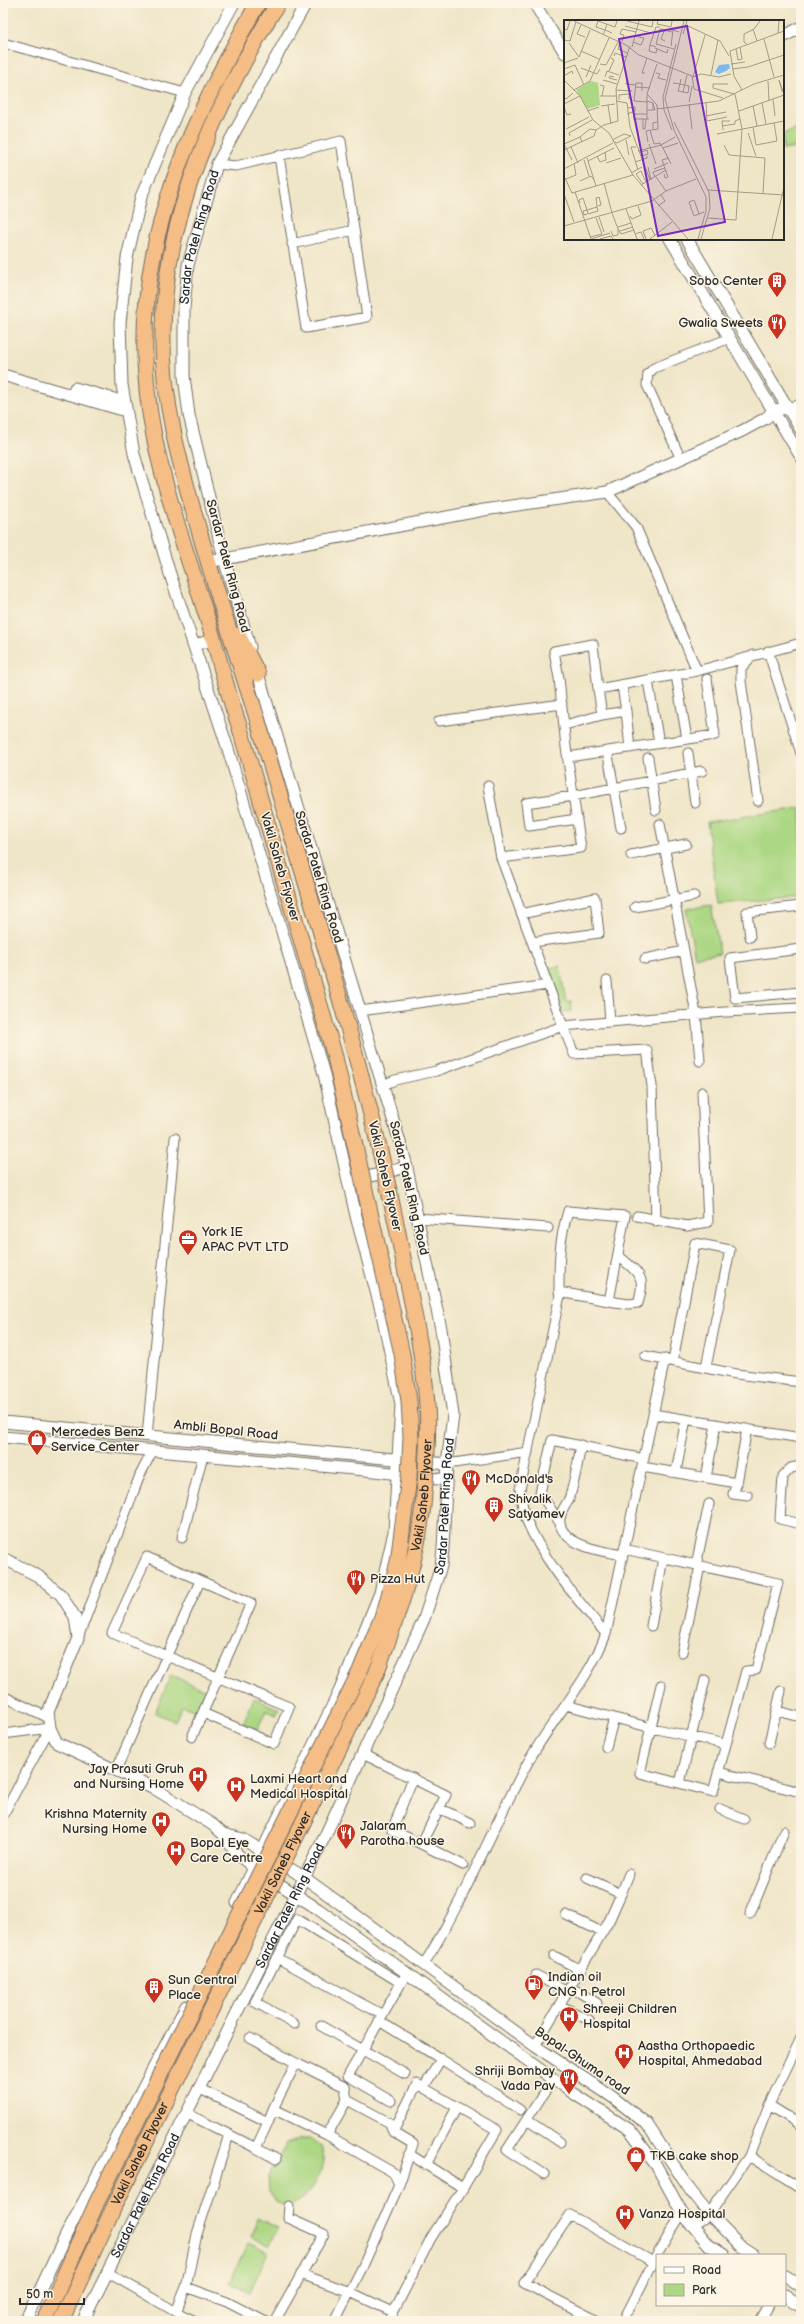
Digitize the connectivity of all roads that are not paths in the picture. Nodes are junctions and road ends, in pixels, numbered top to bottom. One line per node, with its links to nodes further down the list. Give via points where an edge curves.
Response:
1 (234, 3): 10 (street)
2 (258, 3): 31 (highway, via 220,70 178,166 150,266 144,324 146,382 154,436 176,527)
3 (278, 3): 29 (highway, Sardar Patel Ring Road, via 233,81 192,174 176,225 167,272 162,331 166,387 187,490)
4 (306, 3): 12 (street, Sardar Patel Ring Road)
5 (534, 3): 9 (street)
6 (801, 28): 7 (street)
7 (784, 36)
8 (3, 43): 10 (street)
9 (564, 51)
10 (185, 93): 21 (street, via 141,197 127,258 120,323)
11 (279, 156): 12 (street, via 236,166); 13 (street, via 342,141); 16 (street)
12 (217, 164): 28 (street, Sardar Patel Ring Road, via 188,266 184,308 184,376 190,415)
13 (354, 230): 16 (street); 16 (street, via 367,317 306,328)
14 (671, 240): 17 (street)
15 (688, 240): 22 (street)
16 (292, 244)
17 (730, 338): 23 (street); 25 (street, via 654,368 648,374 647,384)
18 (3, 368): 21 (street)
19 (3, 375): 21 (street)
20 (801, 406): 22 (street)
21 (125, 407): 33 (street, via 134,454)
22 (795, 414): 23 (street); 24 (street)
23 (777, 415): 25 (street); 26 (street)
24 (801, 430)
25 (680, 457): 27 (street)
26 (801, 457)
27 (607, 492): 28 (street, via 484,510); 36 (street, via 636,527)
28 (224, 559): 29 (street); 37 (street, Sardar Patel Ring Road)
29 (208, 562): 30 (highway, Sardar Patel Ring Road)
30 (217, 593): 37 (highway); 44 (highway, Sardar Patel Ring Road)
31 (214, 640): 33 (street); 48 (highway)
32 (801, 643): 34 (street)
33 (193, 645): 47 (street)
34 (768, 651): 35 (street); 55 (street)
35 (754, 654): 36 (street); 65 (street, via 741,668 741,681)
36 (697, 671): 38 (street)
37 (258, 674): 44 (street, Sardar Patel Ring Road)
38 (676, 675): 40 (street); 51 (street)
39 (707, 679): 51 (street, via 715,735)
40 (648, 680): 41 (street); 52 (street)
41 (622, 686): 42 (street); 45 (street)
42 (598, 689): 43 (street, via 593,644 554,651); 46 (street)
43 (562, 704): 49 (street); 50 (street)
44 (259, 710): 89 (street, Sardar Patel Ring Road); 257 (highway, Vakil Saheb Flyover, bridge, via 354,1050 388,1183 420,1350 427,1405 425,1484 419,1538 405,1596 376,1674 116,2202)
45 (626, 711): 46 (street); 53 (street)
46 (602, 715): 50 (street)
47 (218, 720): 48 (street); 98 (street, via 324,1074)
48 (237, 720): 256 (highway, Vakil Saheb Flyover, bridge, via 335,1057 402,1354 411,1437 405,1519 398,1562 385,1610 360,1671 97,2202)
49 (440, 721)
50 (565, 725): 57 (street)
51 (687, 740): 52 (street)
52 (659, 744): 53 (street)
53 (630, 748): 57 (street)
54 (688, 753): 60 (street)
55 (801, 753)
56 (608, 755): 63 (street)
57 (568, 757): 64 (street)
58 (648, 758): 61 (street)
59 (702, 771): 60 (street)
60 (690, 773): 61 (street); 66 (street)
61 (652, 780): 63 (street); 67 (street)
62 (488, 786): 74 (street)
63 (614, 787): 64 (street); 70 (street)
64 (573, 796): 68 (street); 68 (street, via 526,802 529,826)
65 (758, 801)
66 (695, 803)
67 (656, 810)
68 (577, 819): 74 (street, via 581,848)
69 (660, 824): 72 (street)
70 (621, 828)
71 (686, 844): 72 (street)
72 (665, 848): 73 (street); 76 (street)
73 (631, 855)
74 (501, 858): 79 (street)
75 (694, 896): 76 (street)
76 (674, 899): 78 (street); 83 (street)
77 (801, 906): 80 (street, via 748,912)
78 (635, 907)
79 (521, 914): 81 (street); 81 (street, via 595,898 599,933)
80 (750, 937)
81 (534, 942): 86 (street)
82 (801, 949): 87 (street, via 730,958 735,998)
83 (684, 951): 84 (street); 90 (street)
84 (645, 959)
85 (607, 981): 91 (street)
86 (548, 985): 89 (street); 92 (street)
87 (801, 992)
88 (801, 1008): 90 (street)
89 (360, 1011): 94 (street, Sardar Patel Ring Road)
90 (696, 1014): 91 (street); 93 (street)
91 (610, 1022): 92 (street)
92 (564, 1026): 94 (street, via 436,1071); 101 (street, via 574,1054 647,1050 652,1086)
93 (700, 1061)
94 (383, 1085): 97 (street, Sardar Patel Ring Road)
95 (702, 1092): 101 (street, via 708,1222 687,1226)
96 (174, 1138): 116 (street)
97 (407, 1167): 98 (street); 100 (street, Sardar Patel Ring Road)
98 (348, 1181): 122 (street, via 382,1314 401,1404)
99 (637, 1216): 101 (street)
100 (418, 1218): 102 (street); 124 (street, Sardar Patel Ring Road, via 441,1329 453,1415)
101 (656, 1221)
102 (548, 1228)
103 (618, 1255): 104 (street, via 625,1216 568,1212 560,1238); 105 (street); 105 (street, via 640,1277 643,1286 638,1303)
104 (559, 1292): 105 (street); 120 (street)
105 (609, 1301)
106 (645, 1356): 107 (street)
107 (669, 1360): 108 (street); 108 (street, via 696,1243 707,1245 730,1250); 110 (street)
108 (706, 1367): 109 (street, via 773,1380)
109 (801, 1382)
110 (653, 1414): 111 (street); 123 (street)
111 (686, 1419): 113 (street); 126 (street)
112 (3, 1422): 116 (street, Ambli Bopal Road)
113 (716, 1424): 114 (street); 128 (street)
114 (747, 1429): 117 (street); 130 (street)
115 (3, 1436): 119 (street, Ambli Bopal Road)
116 (147, 1436): 122 (street, Ambli Bopal Road)
117 (801, 1438)
118 (581, 1445): 123 (street); 133 (street, via 574,1484 563,1506); 133 (street, via 552,1440 550,1444 540,1493)
119 (153, 1450): 121 (street, Ambli Bopal Road); 143 (street, via 140,1475)
120 (528, 1452): 124 (street); 142 (street, via 520,1489 524,1515 566,1584)
121 (203, 1455): 127 (street, Ambli Bopal Road); 135 (street)
122 (399, 1461): 124 (street, Ambli Bopal Road); 127 (street)
123 (643, 1463): 126 (street); 136 (street)
124 (447, 1464): 129 (street, Sardar Patel Ring Road)
125 (801, 1466): 134 (street, via 791,1468 783,1476 780,1518)
126 (676, 1472): 128 (street)
127 (398, 1474): 129 (street, Ambli Bopal Road); 178 (street, via 394,1532 380,1593 368,1627)
128 (706, 1478): 130 (street)
129 (446, 1480): 164 (street, Sardar Patel Ring Road, via 443,1549 431,1600)
130 (737, 1483): 131 (street, via 733,1494)
131 (748, 1496)
132 (709, 1504): 139 (street)
133 (560, 1523): 136 (street, via 564,1533 580,1545)
134 (801, 1524)
135 (182, 1538)
136 (623, 1552): 138 (street); 142 (street)
137 (3, 1558): 143 (street, via 38,1576 61,1595 75,1618)
138 (663, 1558): 139 (street); 141 (street)
139 (698, 1565): 144 (street); 162 (street, via 778,1583 756,1670 746,1671)
140 (200, 1581): 145 (street); 145 (street, via 147,1557 112,1633); 146 (street, via 251,1604)
141 (651, 1626)
142 (606, 1634): 151 (street, via 600,1650)
143 (78, 1638): 156 (street, via 48,1712)
144 (682, 1652)
145 (166, 1656): 146 (street); 165 (street)
146 (217, 1678): 153 (street); 153 (street, via 289,1707 276,1740 274,1744)
147 (705, 1680): 159 (street)
148 (661, 1685): 157 (street)
149 (782, 1691): 152 (street)
150 (3, 1696): 156 (street)
151 (566, 1705): 155 (street); 191 (street, via 528,1763 446,1926)
152 (777, 1710): 154 (street); 161 (street)
153 (203, 1713): 160 (street)
154 (801, 1717)
155 (614, 1718): 157 (street); 163 (street)
156 (50, 1723): 158 (street); 165 (street, via 57,1743); 172 (street)
157 (652, 1728): 159 (street); 168 (street, via 640,1773)
158 (3, 1734)
159 (691, 1737): 162 (street); 168 (street)
160 (192, 1738)
161 (769, 1743)
162 (725, 1744): 166 (street)
163 (606, 1747)
164 (363, 1754): 167 (street); 182 (street, Sardar Patel Ring Road)
165 (116, 1770): 176 (street, via 184,1806)
166 (718, 1772): 168 (street, via 713,1792); 169 (street)
167 (413, 1778): 170 (street, via 446,1795); 177 (street, via 392,1830)
168 (680, 1783)
169 (801, 1792)
170 (439, 1808): 174 (street); 177 (street)
171 (720, 1809): 173 (street)
172 (3, 1816)
173 (744, 1818)
174 (470, 1823)
175 (784, 1831): 186 (street)
176 (223, 1834): 178 (street, Bopal-Ghuma road, via 244,1839); 180 (street, via 237,1854)
177 (421, 1844): 179 (street)
178 (262, 1851): 180 (street); 182 (street, Bopal-Ghuma road)
179 (463, 1865)
180 (253, 1867): 185 (street); 255 (street, via 213,1956 141,2090)
181 (629, 1874): 184 (street)
182 (305, 1878): 185 (street, Sardar Patel Ring Road); 191 (street, Bopal-Ghuma road)
183 (587, 1878): 184 (street)
184 (621, 1894): 188 (street)
185 (296, 1896): 193 (street); 212 (street, Sardar Patel Ring Road)
186 (750, 1914)
187 (566, 1915): 188 (street)
188 (602, 1932): 192 (street)
189 (554, 1956): 192 (street)
190 (277, 1958): 195 (street, via 297,1919); 199 (street); 201 (street, via 255,2002)
191 (424, 1964): 205 (street, Bopal-Ghuma road)
192 (581, 1970): 196 (street)
193 (407, 1974): 195 (street); 210 (street)
194 (536, 1975): 196 (street)
195 (401, 1983): 199 (street)
196 (568, 1990): 197 (street); 198 (street)
197 (597, 2002)
198 (559, 2005): 200 (street); 205 (street)
199 (381, 2018): 206 (street); 207 (street)
200 (589, 2020)
201 (294, 2024)
202 (321, 2026): 206 (street)
203 (250, 2038): 208 (street)
204 (801, 2038): 215 (street)
205 (535, 2046): 238 (street, Bopal-Ghuma road, via 611,2096 647,2124 690,2190)
206 (362, 2050): 209 (street); 214 (street, via 348,2076)
207 (441, 2059): 211 (street); 218 (street)
208 (296, 2063): 213 (street, via 345,2087); 217 (street)
209 (405, 2074)
210 (553, 2079): 220 (street); 237 (street, via 630,2130 656,2165)
211 (427, 2082)
212 (198, 2088): 219 (street, Sardar Patel Ring Road); 221 (street)
213 (347, 2100): 223 (street, via 390,2123); 225 (street)
214 (391, 2102)
215 (769, 2105): 222 (street); 229 (street)
216 (457, 2107): 223 (street, via 417,2084); 231 (street); 234 (street, via 497,2130)
217 (273, 2109): 221 (street); 225 (street)
218 (520, 2110)
219 (186, 2113): 224 (street); 244 (street, Sardar Patel Ring Road)
220 (527, 2120): 226 (street); 232 (street, via 507,2150)
221 (268, 2122): 227 (street)
222 (801, 2125)
223 (393, 2132): 228 (street, via 413,2144)
224 (229, 2135): 227 (street); 248 (street, via 197,2234)
225 (327, 2135): 233 (street, via 394,2173)
226 (560, 2142)
227 (256, 2148): 230 (street)
228 (409, 2154): 231 (street); 233 (street)
229 (749, 2156): 235 (street); 238 (street)
230 (276, 2159)
231 (426, 2165): 234 (street)
232 (544, 2174)
233 (399, 2185): 249 (street)
234 (463, 2188): 254 (street, via 431,2238)
235 (801, 2189)
236 (289, 2206): 245 (street, via 288,2218 324,2234)
237 (682, 2213): 239 (street); 240 (street)
238 (709, 2214): 239 (street); 242 (street, Bopal-Ghuma road, via 740,2246)
239 (692, 2225): 241 (street, via 709,2245)
240 (658, 2254)
241 (722, 2254)
242 (752, 2254)
243 (656, 2257): 263 (street, via 570,2215 524,2283); 264 (street)
244 (107, 2272): 253 (street); 258 (street, Sardar Patel Ring Road)
245 (302, 2274): 249 (street); 261 (street)
246 (786, 2277): 247 (street)
247 (801, 2286)
248 (186, 2287): 253 (street); 260 (street, via 227,2302)
249 (350, 2292): 254 (street); 262 (street)
250 (786, 2296): 252 (street)
251 (768, 2306): 265 (street)
252 (801, 2306)
253 (176, 2312): 259 (street)
254 (391, 2317)
255 (25, 2321)
256 (44, 2321)
257 (61, 2321)
258 (83, 2321)
259 (195, 2321)
260 (264, 2321)
261 (276, 2321)
262 (335, 2321)
263 (598, 2321)
264 (623, 2321)
265 (760, 2321)

